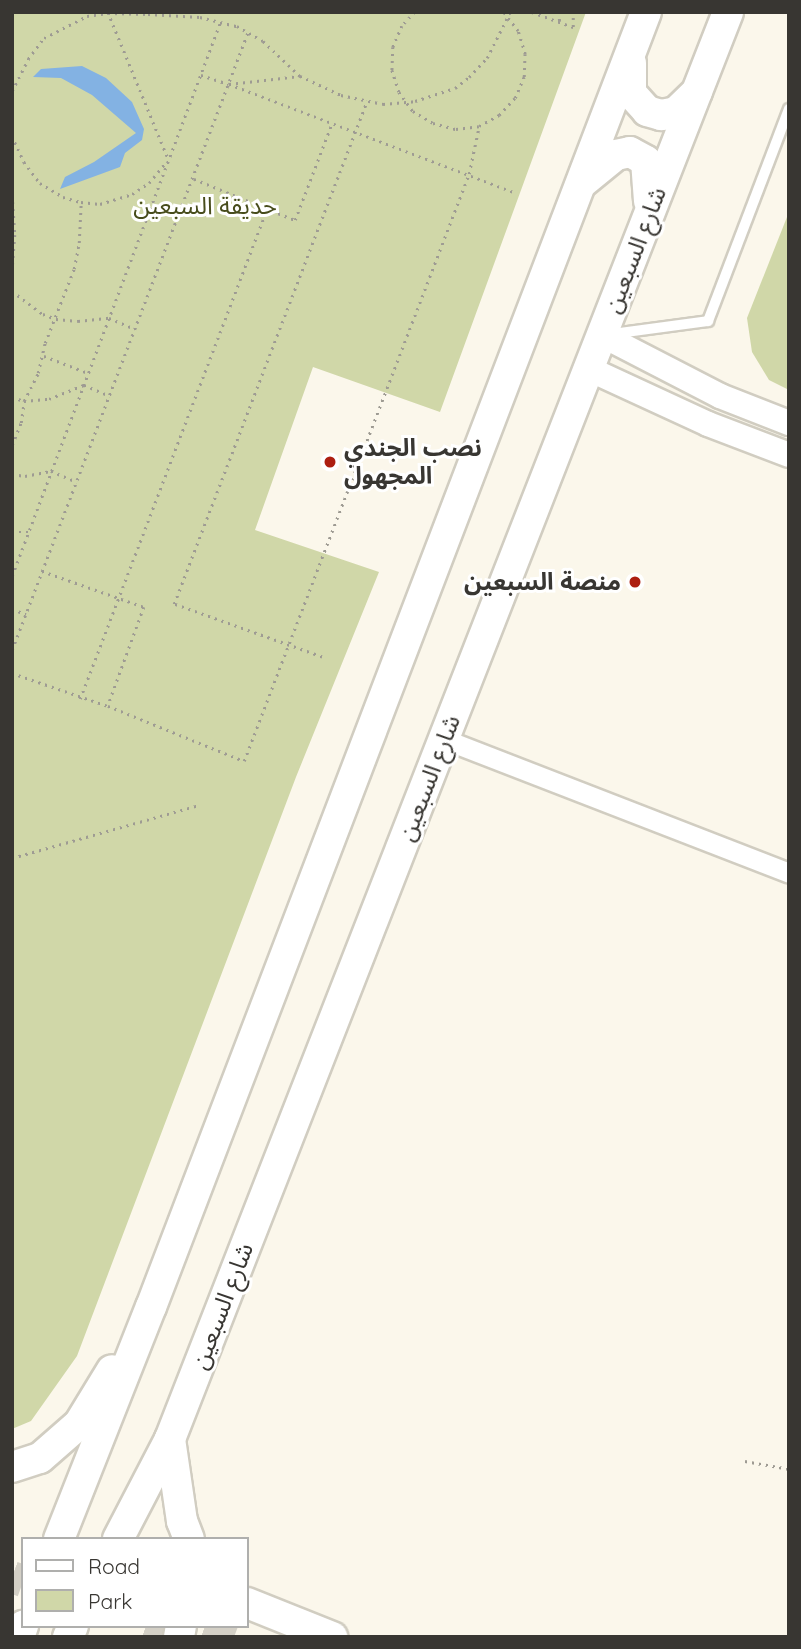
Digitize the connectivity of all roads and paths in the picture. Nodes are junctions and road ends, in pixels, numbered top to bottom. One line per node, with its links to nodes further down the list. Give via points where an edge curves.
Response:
1 (206, 12): 11 (path)
2 (415, 12): 23 (path, via 402,26 393,47 392,70)
3 (503, 12): 12 (path)
4 (510, 12): 12 (path)
5 (532, 12): 14 (path)
6 (559, 12): 14 (path)
7 (573, 12): 14 (path, via 573,27)
8 (646, 12): 16 (main road)
9 (728, 12): 21 (main road, شارع السبعين)
10 (108, 13): 11 (path); 20 (path, via 87,16 44,38); 29 (path)
11 (200, 17): 13 (path)
12 (508, 17): 23 (path, via 487,58 462,83); 26 (path, via 518,30 525,54 524,77 515,98 499,115)
13 (220, 23): 15 (path); 17 (path)
14 (560, 24)
15 (248, 32): 18 (path, via 282,56); 19 (path)
16 (632, 53): 21 (main road, via 631,93 647,111 661,115 676,112); 32 (main road)
17 (201, 75): 19 (path); 29 (path)
18 (300, 76): 19 (path); 22 (path)
19 (229, 84): 25 (path); 31 (path)
20 (12, 91)
21 (697, 92): 37 (main road, شارع السبعين)
22 (366, 101): 23 (path); 27 (path)
23 (405, 101): 26 (path, via 433,123 456,129)
24 (789, 108): 43 (lane, via 708,321)
25 (332, 123): 27 (path); 36 (path, via 295,220)
26 (479, 126): 30 (path)
27 (355, 132): 30 (path); 64 (path, via 174,604)
28 (12, 136): 35 (path, via 40,183)
29 (169, 159): 35 (path, via 149,183 132,194 100,204); 40 (path)
30 (469, 173): 34 (path); 64 (path)
31 (193, 178): 36 (path); 42 (path)
32 (582, 183): 37 (main road, via 616,155 638,155 646,161 649,173); 74 (main road)
33 (12, 188): 38 (path)
34 (513, 192)
35 (81, 202): 41 (path, via 74,269)
36 (267, 209): 61 (path)
37 (649, 212): 43 (main road, شارع السبعين)
38 (12, 275)
39 (12, 291): 41 (path)
40 (109, 318): 41 (path); 42 (path); 46 (path)
41 (56, 319): 44 (path)
42 (135, 329): 48 (path)
43 (601, 335): 45 (main road, شارع السبعين); 51 (street, via 720,396)
44 (44, 356): 46 (path); 50 (path)
45 (589, 369): 53 (street, via 708,424); 70 (main road, شارع السبعين)
46 (88, 373): 47 (path)
47 (84, 385): 48 (path); 50 (path, via 61,396); 54 (path)
48 (110, 396): 56 (path)
49 (12, 397): 50 (path)
50 (24, 401): 52 (path)
51 (789, 423)
52 (12, 446)
53 (789, 455)
54 (51, 471): 55 (path); 56 (path); 58 (path)
55 (12, 474)
56 (77, 482): 59 (path)
57 (12, 532): 58 (path)
58 (28, 533): 60 (path)
59 (43, 571): 61 (path); 63 (path)
60 (12, 576)
61 (118, 599): 68 (path); 69 (path, via 144,607)
62 (12, 609): 63 (path)
63 (26, 614): 65 (path)
64 (288, 645): 66 (path); 69 (path, via 244,761)
65 (12, 650)
66 (323, 657)
67 (12, 673): 68 (path)
68 (80, 699): 69 (path)
69 (108, 706)
70 (444, 739): 73 (street); 75 (main road, شارع السبعين)
71 (199, 805): 72 (path)
72 (12, 858)
73 (789, 873)
74 (151, 1307): 77 (main road, via 79,1424 40,1458); 79 (main road)
75 (170, 1439): 80 (main road, شارع السبعين); 81 (main road)
76 (745, 1461): 78 (path)
77 (12, 1467)
78 (789, 1469)
79 (60, 1537)
80 (119, 1537)
81 (187, 1537)
82 (248, 1603): 83 (main road)
83 (332, 1637)

